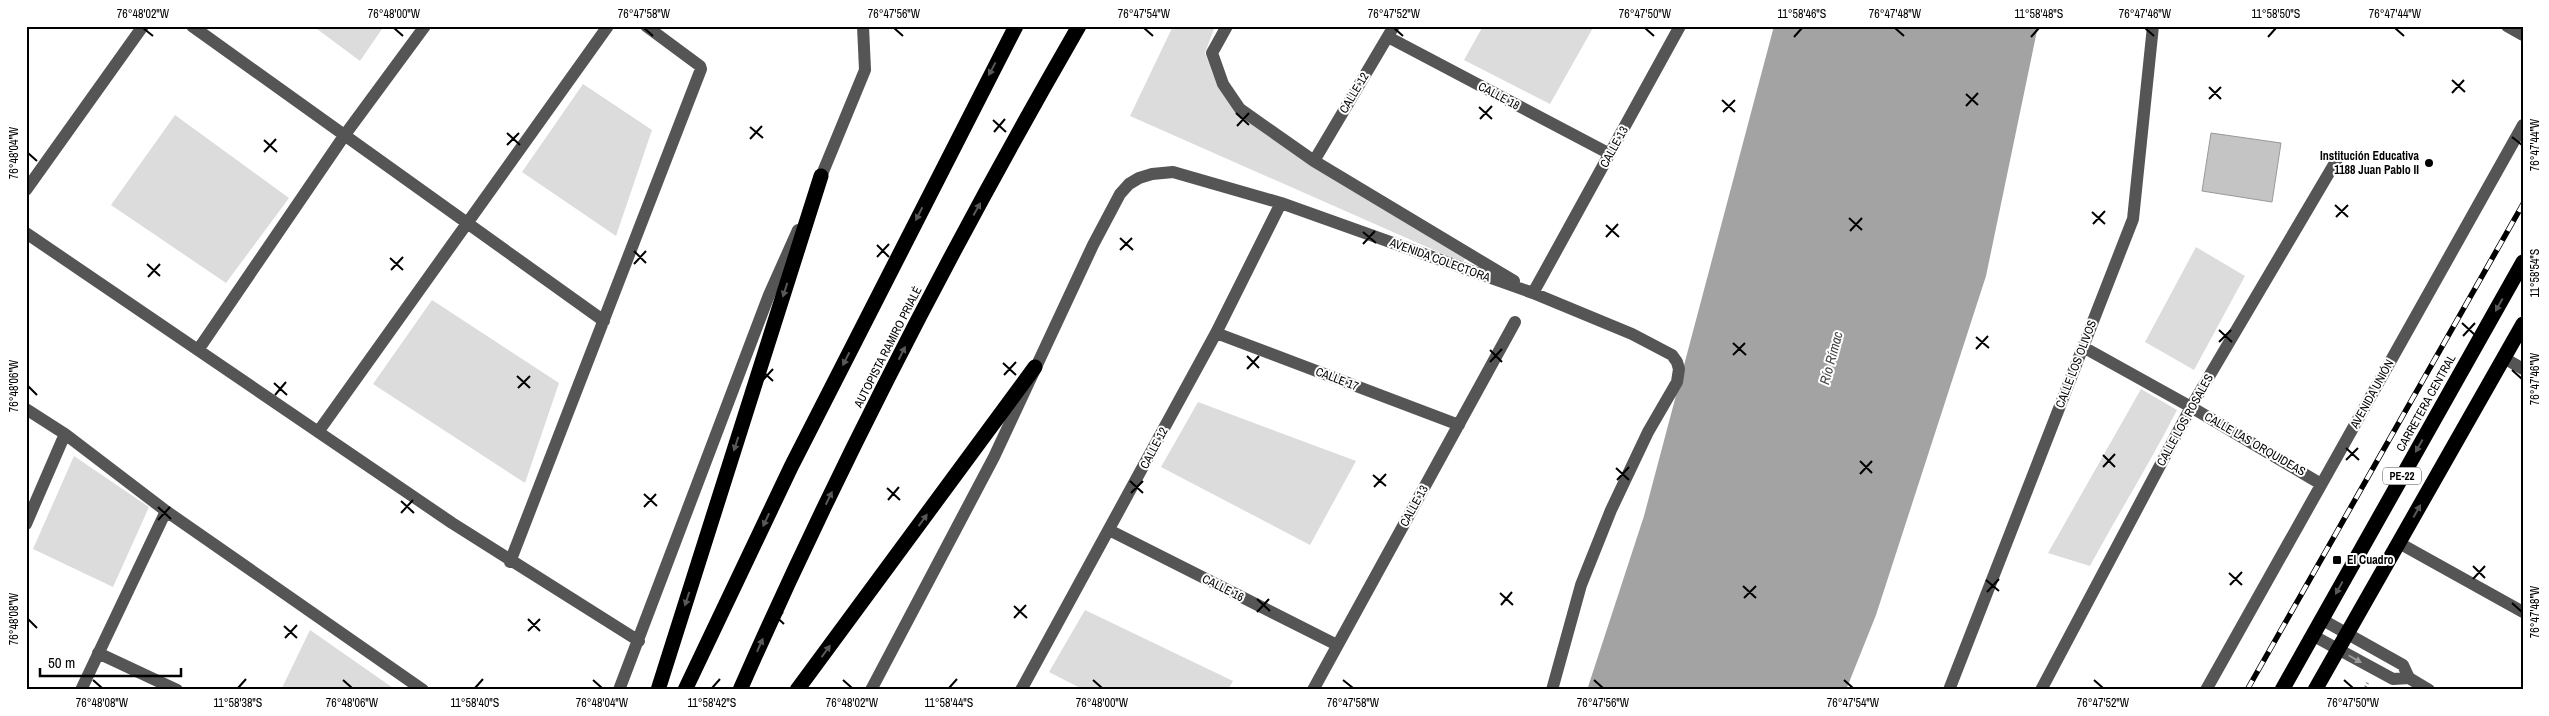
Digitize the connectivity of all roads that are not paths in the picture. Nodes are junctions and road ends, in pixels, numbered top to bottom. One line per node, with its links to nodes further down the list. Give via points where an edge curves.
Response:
1 (144, 26): 21 (street)
2 (192, 26): 16 (street)
3 (425, 26): 16 (street)
4 (608, 26): 23 (street)
5 (646, 26): 27 (street, via 701,67)
6 (862, 26): 20 (street, via 865,70)
7 (1016, 26): 61 (highway, one-way to 61, via 796,458)
8 (1079, 26): 62 (highway, AUTOPISTA RAMIRO PRIALÉ, one-way to 8, via 773,614 961,237)
9 (1227, 26): 19 (street, via 1212,53 1223,84 1240,109)
10 (1680, 26): 17 (street, CALLE 13)
11 (2153, 26): 31 (street, CALLE LOS OLIVOS, via 2133,219)
12 (2507, 26): 14 (street)
13 (1391, 32): 17 (street, CALLE 18); 19 (street, CALLE 12)
14 (2523, 35)
15 (2523, 125): 41 (street, AVENIDA UNIÓN)
16 (344, 136): 23 (street); 32 (street)
17 (1610, 154): 26 (street, CALLE 13)
18 (2340, 156): 36 (street, CALLE LOS ROSALES)
19 (1314, 160): 26 (street)
20 (821, 176): 51 (street, via 770,295); 60 (highway, one-way to 60)
21 (26, 190)
22 (1281, 203): 26 (street, AVENIDA COLECTORA); 30 (street, CALLE 12); 34 (street, AVENIDA COLECTORA, via 1174,172 1152,174 1129,184 1120,194 1093,245)
23 (468, 223): 27 (street); 39 (street)
24 (26, 233): 32 (street)
25 (2523, 262): 48 (highway, CARRETERA CENTRAL / PE-22, one-way to 48)
26 (1533, 293): 67 (street, AVENIDA COLECTORA, via 1632,334 1672,355 1679,369 1677,382 1648,432 1611,510 1581,585)
27 (604, 321): 46 (street)
28 (1515, 322): 38 (street, CALLE 13)
29 (2523, 324): 33 (highway, PE-22)
30 (1216, 333): 38 (street, CALLE 17); 44 (street, CALLE 12)
31 (2083, 347): 36 (street, CALLE LAS ORQUIDEAS); 68 (street, CALLE LOS OLIVOS)
32 (198, 350): 39 (street)
33 (2504, 358): 35 (street); 45 (highway, PE-22, one-way to 33)
34 (1036, 367): 63 (highway, one-way to 34); 64 (street, via 994,457)
35 (2523, 369)
36 (2191, 407): 41 (street, CALLE LAS ORQUIDEAS); 69 (street, CALLE LOS ROSALES)
37 (26, 409): 40 (street)
38 (1459, 426): 52 (street, CALLE 13)
39 (318, 432): 46 (street)
40 (66, 434): 42 (street); 43 (street)
41 (2322, 484): 70 (street, AVENIDA UNIÓN)
42 (166, 511): 54 (street); 58 (street)
43 (26, 524)
44 (1109, 530): 52 (street, CALLE 16); 65 (street, CALLE 12)
45 (2399, 543): 47 (street); 49 (highway, PE-22)
46 (510, 562): 51 (street)
47 (2523, 612)
48 (2321, 620): 49 (street); 50 (highway, CARRETERA CENTRAL / PE-22)
49 (2347, 634): 53 (highway, PE-22); 55 (street, via 2403,665)
50 (2312, 635): 53 (street); 71 (highway, CARRETERA CENTRAL / PE-22)
51 (639, 641): 59 (street)
52 (1337, 645): 66 (street, CALLE 13)
53 (2338, 649): 55 (street, one-way to 55, via 2393,679); 72 (highway, PE-22)
54 (98, 653): 56 (street); 57 (street)
55 (2409, 678): 73 (street)
56 (81, 690)
57 (177, 690)
58 (423, 690)
59 (619, 690)
60 (658, 690)
61 (685, 690)
62 (740, 690)
63 (797, 690)
64 (871, 690)
65 (1021, 690)
66 (1313, 690)
67 (1552, 690)
68 (1949, 690)
69 (2041, 690)
70 (2206, 690)
71 (2282, 690)
72 (2315, 690)
73 (2429, 690)

